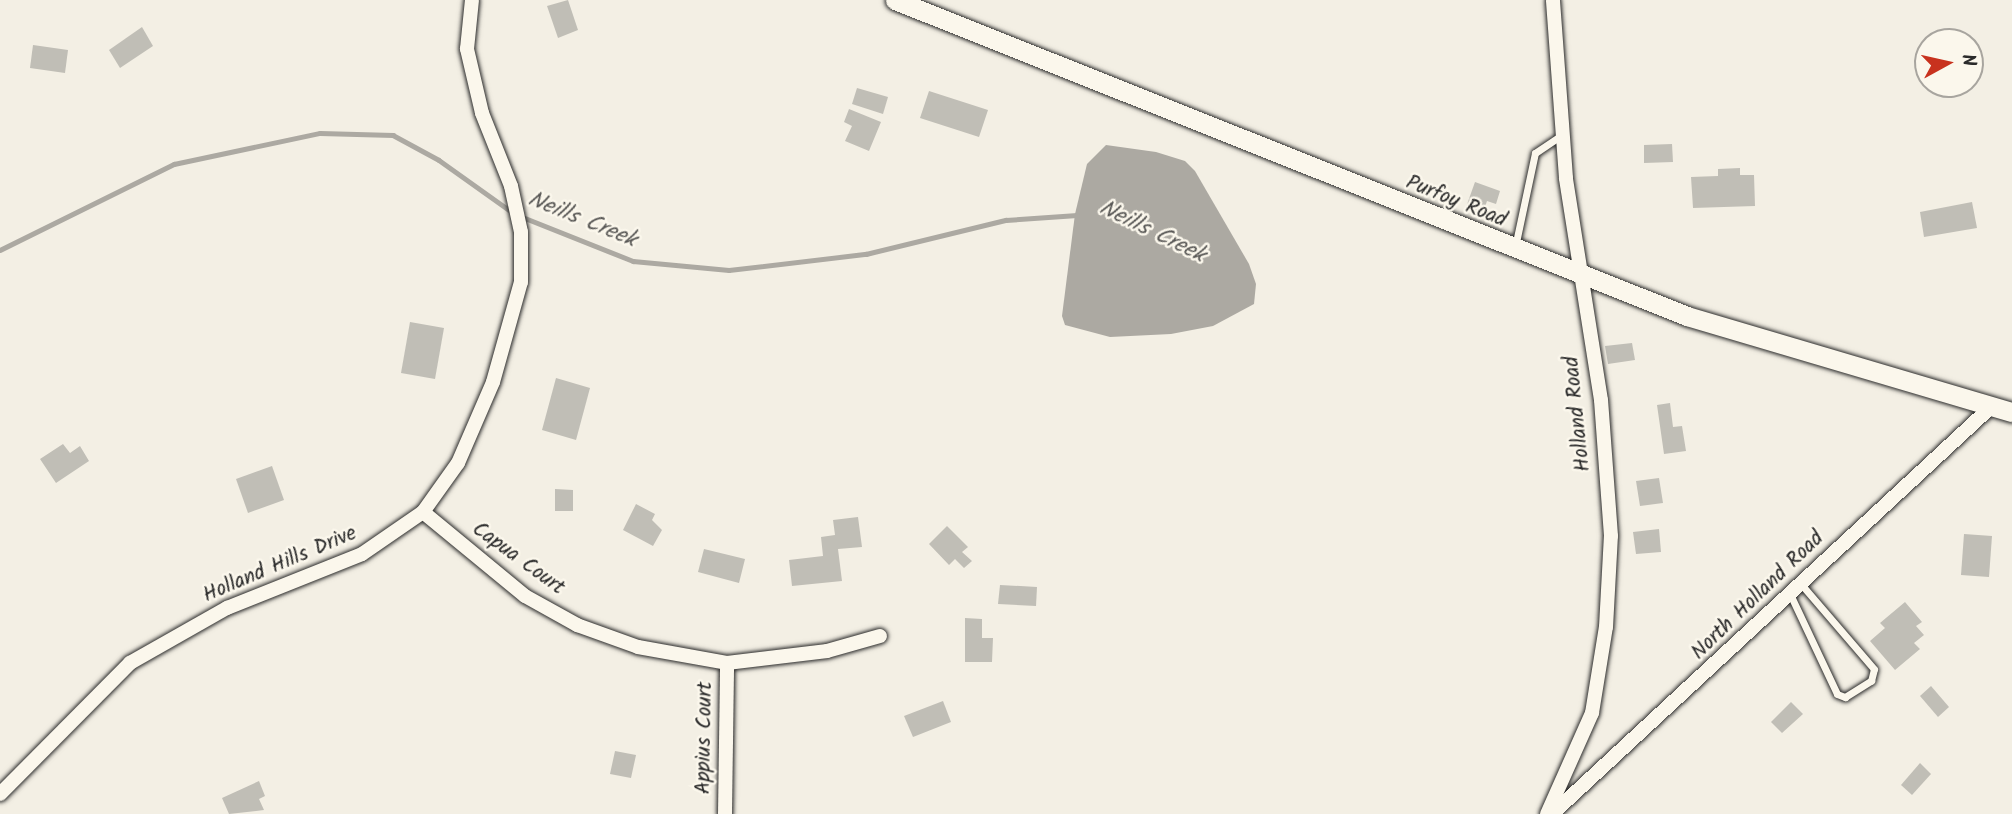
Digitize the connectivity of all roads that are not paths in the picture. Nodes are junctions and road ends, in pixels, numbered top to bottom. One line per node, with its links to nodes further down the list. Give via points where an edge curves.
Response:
1 (472, 0): 9 (street, Holland Hills Drive, via 467,49 482,113 511,186 521,232 521,282 493,382 458,463)
2 (895, 0): 5 (street, Purfoy Road)
3 (1553, 0): 4 (street, Holland Road)
4 (1562, 135): 5 (lane, via 1535,153); 6 (street, Holland Road)
5 (1514, 250): 6 (street, Purfoy Road)
6 (1581, 276): 7 (street, Purfoy Road, via 1686,316); 15 (street, Holland Road, via 1601,400 1611,536 1606,627 1592,713)
7 (1992, 406): 8 (street, Purfoy Road); 10 (street, North Holland Road)
8 (2012, 412)
9 (424, 512): 12 (street, Capua Court, via 525,596 577,625 661,653); 13 (street, Holland Hills Drive, via 362,554 227,608 130,663)
10 (1795, 589): 10 (lane, via 1874,669 1871,681 1845,696 1837,694); 15 (street, North Holland Road)
11 (880, 636): 12 (street, Capua Court, via 827,652)
12 (727, 663): 14 (street, Appius Court)
13 (0, 794)
14 (725, 814)
15 (1549, 814)

